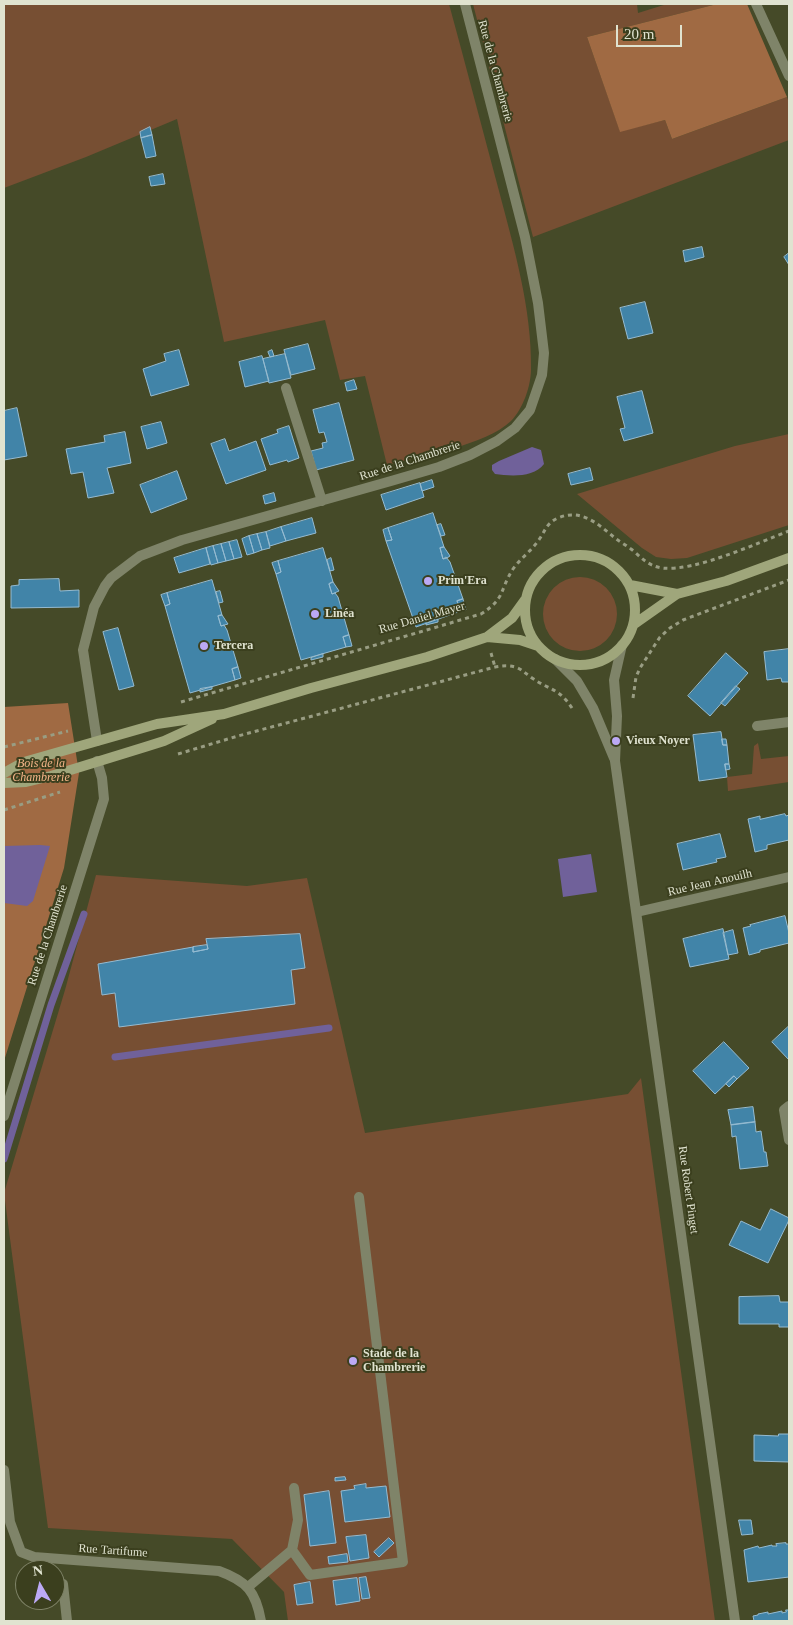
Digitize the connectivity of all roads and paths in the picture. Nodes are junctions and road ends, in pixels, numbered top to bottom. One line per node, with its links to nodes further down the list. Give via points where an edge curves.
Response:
1 (465, 4): 5 (street, Rue de la Chambrerie, via 526,237 544,353 542,376 530,410 515,428 476,453)
2 (756, 4): 3 (street)
3 (789, 76)
4 (286, 388): 5 (street)
5 (322, 501): 22 (street, Rue de la Chambrerie, via 182,540 140,556 112,578 94,606 83,650)
6 (789, 531): 18 (path, Rue Daniel Mayer, via 706,562 661,568 646,563 587,517 564,516 549,523 539,540 513,569 500,599 481,614)
7 (789, 558): 10 (main road, via 726,581)
8 (789, 580): 17 (path, via 683,620 670,628 660,637 640,668 632,699)
9 (630, 586): 10 (main road); 11 (main road, via 619,571 605,561 588,556 570,556 543,570); 12 (main road, via 635,602)
10 (677, 594): 12 (main road)
11 (525, 600): 13 (main road, via 512,618); 14 (main road, via 525,620)
12 (633, 625): 15 (main road)
13 (487, 637): 14 (main road, via 520,640); 20 (main road)
14 (538, 646): 16 (main road)
15 (622, 646): 16 (main road, via 603,660 591,664 579,665); 17 (street, Rue Robert Pinget, via 614,680)
16 (555, 659): 28 (street, Rue Robert Pinget, via 577,681 593,708)
17 (620, 702): 28 (street, Rue Robert Pinget)
18 (174, 705)
19 (579, 710): 26 (path, via 574,710 557,691 509,665 257,730)
20 (224, 714): 24 (main road, via 157,724); 27 (main road, via 164,741)
21 (789, 722): 23 (street)
22 (94, 725): 24 (street, Rue de la Chambrerie); 25 (path)
23 (757, 726)
24 (97, 741): 29 (main road, via 24,762)
25 (4, 748)
26 (176, 755)
27 (97, 761): 30 (main road, via 26,782); 36 (street, Rue de la Chambrerie, via 104,800)
28 (616, 762): 34 (street, Rue Robert Pinget)
29 (4, 773)
30 (4, 783)
31 (65, 791): 32 (path)
32 (4, 810)
33 (789, 877): 34 (street, Rue Jean Anouilh)
34 (637, 912): 44 (street, Rue Robert Pinget)
35 (789, 1106): 37 (street, via 784,1110)
36 (4, 1116)
37 (789, 1140)
38 (359, 1197): 41 (street, via 403,1562 310,1575)
39 (4, 1470): 42 (street, Rue Tartifume, via 10,1522 21,1552 34,1557 218,1571)
40 (294, 1488): 41 (street, via 298,1520)
41 (292, 1550): 42 (street)
42 (248, 1587): 43 (street, via 258,1604)
43 (261, 1621)
44 (734, 1621)

